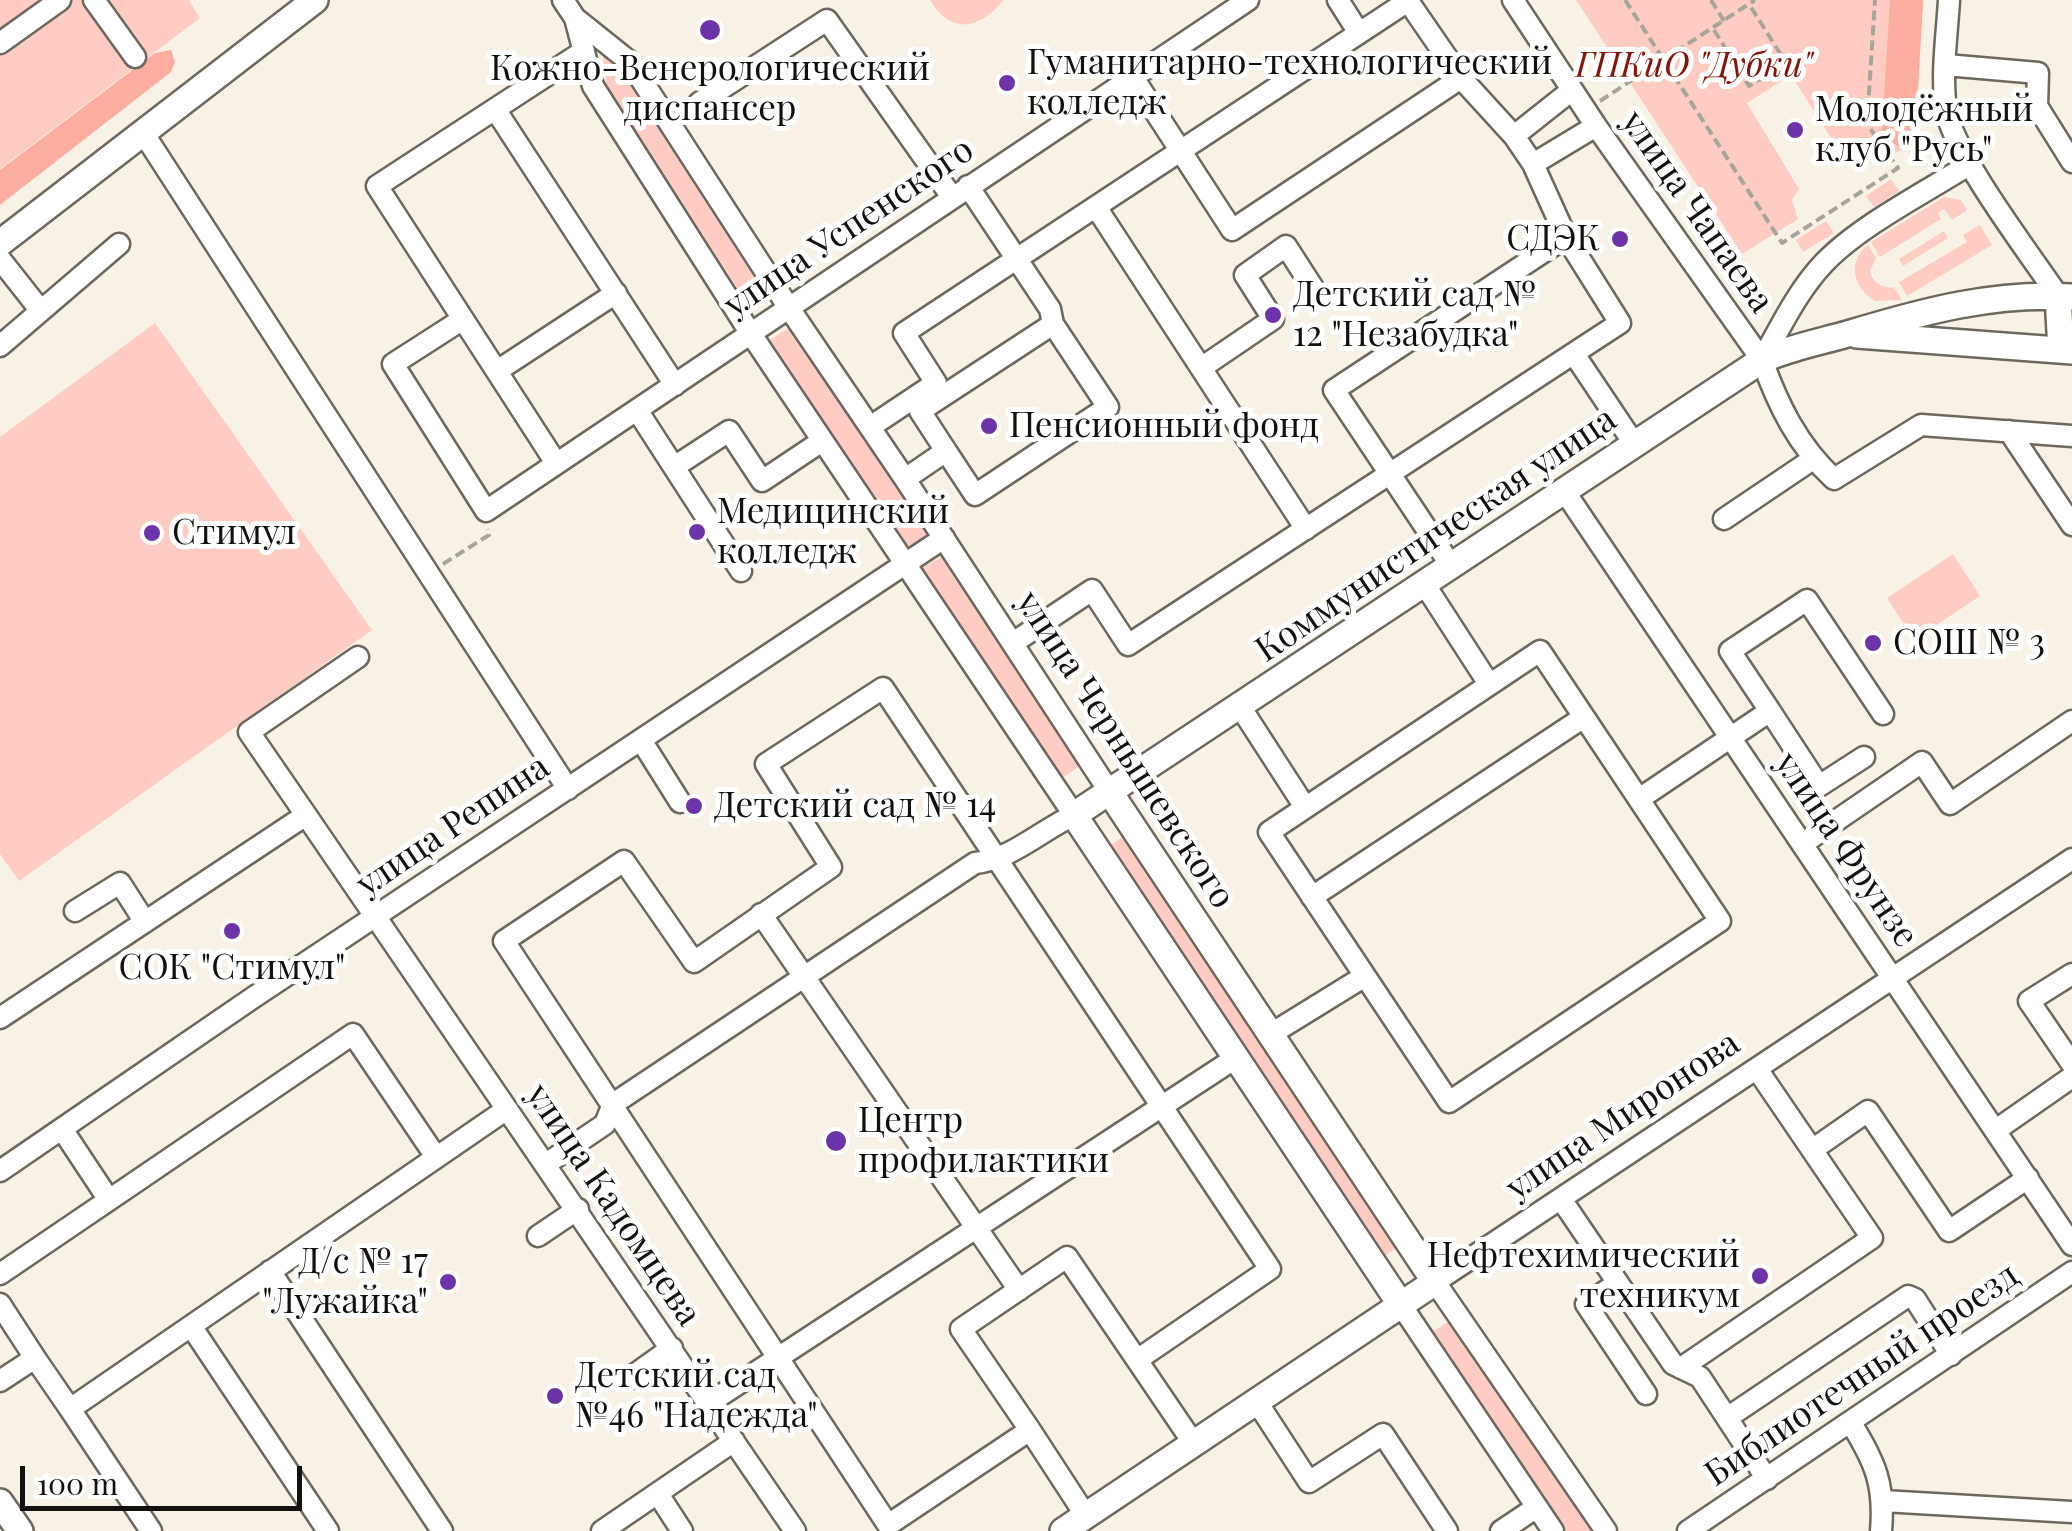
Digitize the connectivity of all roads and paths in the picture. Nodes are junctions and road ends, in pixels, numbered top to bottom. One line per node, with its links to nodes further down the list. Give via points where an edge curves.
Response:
1 (60, 0): 18 (street)
2 (94, 0): 20 (street)
3 (315, 0): 29 (main road)
4 (562, 0): 14 (street, улица Чернышевского)
5 (1248, 0): 23 (street, улица Успенского)
6 (1338, 0): 17 (street)
7 (1513, 0): 25 (street, улица Чапаева)
8 (1625, 0): 21 (path)
9 (1711, 0): 15 (path)
10 (1755, 0): 13 (path)
11 (1875, 0): 21 (path, via 1867,124 1898,168 1782,243)
12 (1948, 0): 22 (street)
13 (1748, 4): 15 (path); 16 (path, via 1786,63 1750,86)
14 (575, 18): 19 (street, улица Чернышевского); 45 (street, улица Чернышевского, via 630,62)
15 (1724, 21): 16 (path)
16 (1714, 30): 21 (path)
17 (1359, 33): 24 (street, via 1408,1); 31 (street)
18 (0, 43)
19 (584, 51): 27 (street); 49 (street, улица Чернышевского, via 593,86)
20 (136, 57)
21 (1664, 58): 28 (path)
22 (1946, 64): 32 (street, via 2038,73 2036,106); 34 (street, via 1946,110)
23 (1132, 76): 31 (street); 35 (street, улица Успенского)
24 (1461, 78): 30 (street); 31 (street, via 1232,230)
25 (1572, 90): 28 (street, улица Чапаева); 30 (street)
26 (699, 103): 35 (street, via 827,20)
27 (494, 109): 43 (street); 47 (street, via 376,186)
28 (1590, 118): 33 (street); 54 (street, улица Чапаева)
29 (142, 131): 38 (main road); 79 (street)
30 (1514, 136): 33 (street)
31 (1180, 150): 36 (street)
32 (2072, 162)
33 (1533, 164): 37 (street)
34 (1970, 164): 44 (street); 54 (street, via 1823,263)
35 (960, 192): 41 (street); 45 (street, улица Успенского)
36 (1096, 206): 41 (street); 55 (street)
37 (1566, 237): 53 (street, via 1620,323); 68 (street, via 1334,390)
38 (0, 243)
39 (119, 244): 46 (street)
40 (0, 259): 46 (street)
41 (1016, 259): 48 (street); 59 (street, via 904,334 936,383)
42 (1315, 290): 55 (street, via 1286,246 1244,274 1273,319)
43 (616, 293): 56 (street); 57 (street)
44 (2065, 296): 50 (main road, Коммунистическая улица, via 1948,305); 52 (main road)
45 (789, 308): 49 (street, улица Успенского); 59 (street, улица Чернышевского)
46 (40, 311): 51 (street)
47 (464, 318): 56 (street); 71 (street, via 393,364)
48 (1053, 324): 64 (street, via 920,411); 64 (street, via 1108,408 975,495)
49 (751, 334): 57 (street, улица Успенского); 62 (street, улица Чернышевского)
50 (1847, 334): 52 (main road, Коммунистическая улица); 54 (main road, Коммунистическая улица)
51 (0, 346)
52 (2066, 350)
53 (1574, 354): 63 (street); 68 (street)
54 (1762, 360): 63 (main road, Коммунистическая улица); 65 (street, улица Чапаева, via 1775,400)
55 (1201, 368): 74 (street)
56 (497, 370): 66 (street)
57 (675, 385): 58 (street, улица Успенского)
58 (637, 410): 66 (street, улица Успенского); 67 (street)
59 (870, 427): 69 (street, улица Чернышевского)
60 (2009, 432): 61 (street); 65 (street, via 1921,426 1834,479); 73 (street)
61 (2072, 436)
62 (822, 441): 67 (street, via 762,481 729,430); 76 (street, улица Чернышевского)
63 (1634, 446): 70 (main road, Коммунистическая улица)
64 (946, 450): 69 (street)
65 (1813, 460): 72 (street)
66 (556, 463): 71 (street, улица Успенского)
67 (674, 467): 78 (street)
68 (1390, 474): 74 (street); 77 (street)
69 (905, 479): 75 (street, улица Чернышевского)
70 (1565, 492): 77 (main road, Коммунистическая улица); 89 (street, улица Фрунзе)
71 (486, 512): 79 (path, via 489,535)
72 (1724, 519)
73 (2072, 525)
74 (1306, 528): 81 (street, via 1128,645 1092,590)
75 (944, 538): 76 (street, улица Репина); 81 (street, улица Чернышевского)
76 (904, 564): 90 (street, улица Репина); 98 (street, улица Чернышевского)
77 (1452, 567): 80 (main road, Коммунистическая улица)
78 (741, 571)
79 (426, 575): 92 (street)
80 (1425, 585): 83 (street); 84 (main road, Коммунистическая улица)
81 (1013, 643): 93 (street, улица Чернышевского)
82 (358, 657): 97 (street, улица Кадомцева, via 249,732)
83 (1489, 684): 87 (street, via 1540,651); 96 (street)
84 (1240, 708): 93 (main road, Коммунистическая улица); 96 (street)
85 (1770, 710): 86 (street, via 1730,651 1807,600); 89 (street); 91 (street, via 1819,786)
86 (1883, 714)
87 (1584, 717): 94 (street); 102 (street)
88 (2072, 722): 99 (street, via 1950,804 1922,762)
89 (1730, 738): 94 (street); 99 (street, улица Фрунзе)
90 (641, 740): 92 (street, улица Репина); 95 (street)
91 (1864, 756)
92 (568, 789): 105 (street, улица Репина)
93 (1109, 791): 98 (main road, Коммунистическая улица); 112 (main road, улица Чернышевского)
94 (1639, 799): 109 (street, via 1720,921 1449,1102)
95 (680, 802)
96 (1305, 807): 102 (street, via 1269,832)
97 (306, 815): 105 (street, улица Кадомцева); 106 (street)
98 (1074, 815): 101 (street); 113 (main road, улица Чернышевского)
99 (1802, 844): 110 (street, улица Фрунзе)
100 (2072, 859): 110 (street, улица Миронова)
101 (998, 860): 104 (street, via 883,688 766,764 830,867); 108 (street, via 975,863); 118 (street)
102 (1312, 897): 109 (street)
103 (75, 912): 106 (street, via 120,883)
104 (761, 914): 108 (street); 117 (street, via 694,962 624,861 504,941)
105 (378, 916): 119 (street, улица Кадомцева); 120 (street, улица Репина)
106 (144, 922): 111 (street)
107 (2072, 974): 114 (street, via 2029,1001)
108 (803, 976): 117 (street); 130 (street)
109 (1365, 976): 112 (street)
110 (1893, 978): 115 (street, улица Миронова); 121 (street, улица Фрунзе)
111 (0, 1018)
112 (1271, 1034): 136 (main road, улица Чернышевского)
113 (1234, 1059): 118 (street); 140 (main road, улица Чернышевского)
114 (2072, 1064)
115 (1757, 1069): 122 (street); 127 (street, улица Миронова)
116 (2072, 1077): 121 (street)
117 (614, 1104): 124 (street, via 605,1124); 145 (street)
118 (1162, 1107): 130 (street); 146 (street, via 1270,1269)
119 (508, 1109): 123 (street); 124 (street, улица Кадомцева)
120 (62, 1129): 125 (street, улица Репина); 128 (street)
121 (1996, 1130): 126 (street, улица Фрунзе)
122 (1812, 1150): 126 (street, via 1868,1111 1949,1231); 147 (street, via 1872,1238)
123 (436, 1157): 128 (street, via 352,1034); 133 (street)
124 (546, 1164): 129 (street, улица Кадомцева)
125 (0, 1170)
126 (2028, 1178): 132 (street, улица Фрунзе)
127 (1562, 1199): 136 (street, улица Миронова); 137 (street)
128 (109, 1200): 135 (street)
129 (578, 1209): 131 (street); 142 (street, улица Кадомцева)
130 (978, 1230): 138 (street); 145 (street)
131 (538, 1236)
132 (2072, 1245)
133 (270, 1272): 141 (street); 169 (street)
134 (2072, 1272): 143 (street, Библиотечный проезд)
135 (0, 1274)
136 (1435, 1282): 140 (main road, улица Миронова); 177 (street, улица Чернышевского)
137 (1618, 1282): 147 (street); 150 (street, via 1586,1304)
138 (1018, 1290): 146 (street, via 1067,1257); 156 (street, via 961,1329)
139 (0, 1304): 144 (street)
140 (1400, 1306): 151 (main road, улица Миронова); 163 (street, улица Чернышевского)
141 (191, 1326): 153 (street); 168 (street)
142 (672, 1348): 148 (street); 152 (street, улица Кадомцева)
143 (1951, 1355): 154 (street, via 1908,1296); 155 (street, Библиотечный проезд)
144 (35, 1358): 149 (street); 153 (street)
145 (779, 1359): 152 (street); 156 (street, via 888,1525)
146 (1137, 1360): 158 (street)
147 (1681, 1368): 154 (street, via 1700,1377)
148 (630, 1378)
149 (0, 1382)
150 (1646, 1394)
151 (1257, 1402): 158 (main road, улица Миронова); 174 (street, via 1309,1482 1382,1434)
152 (709, 1404): 157 (street, улица Кадомцева)
153 (70, 1409): 167 (street)
154 (1727, 1418): 159 (street)
155 (1851, 1424): 159 (street, Библиотечный проезд); 161 (street, via 1875,1463)
156 (1030, 1430): 165 (street)
157 (734, 1441): 160 (street); 172 (street, улица Кадомцева)
158 (1194, 1444): 165 (main road, улица Миронова)
159 (1767, 1479): 178 (street, Библиотечный проезд)
160 (658, 1494): 170 (street); 171 (street)
161 (1884, 1501): 164 (street); 179 (street)
162 (0, 1502): 166 (main road)
163 (1537, 1507): 175 (street); 176 (street, улица Чернышевского)
164 (2072, 1512)
165 (1086, 1516): 173 (main road, улица Миронова)
166 (20, 1531)
167 (151, 1531)
168 (328, 1531)
169 (442, 1531)
170 (602, 1531)
171 (682, 1531)
172 (795, 1531)
173 (1063, 1531)
174 (1447, 1531)
175 (1501, 1531)
176 (1553, 1531)
177 (1606, 1531)
178 (1688, 1531)
179 (1881, 1531)

